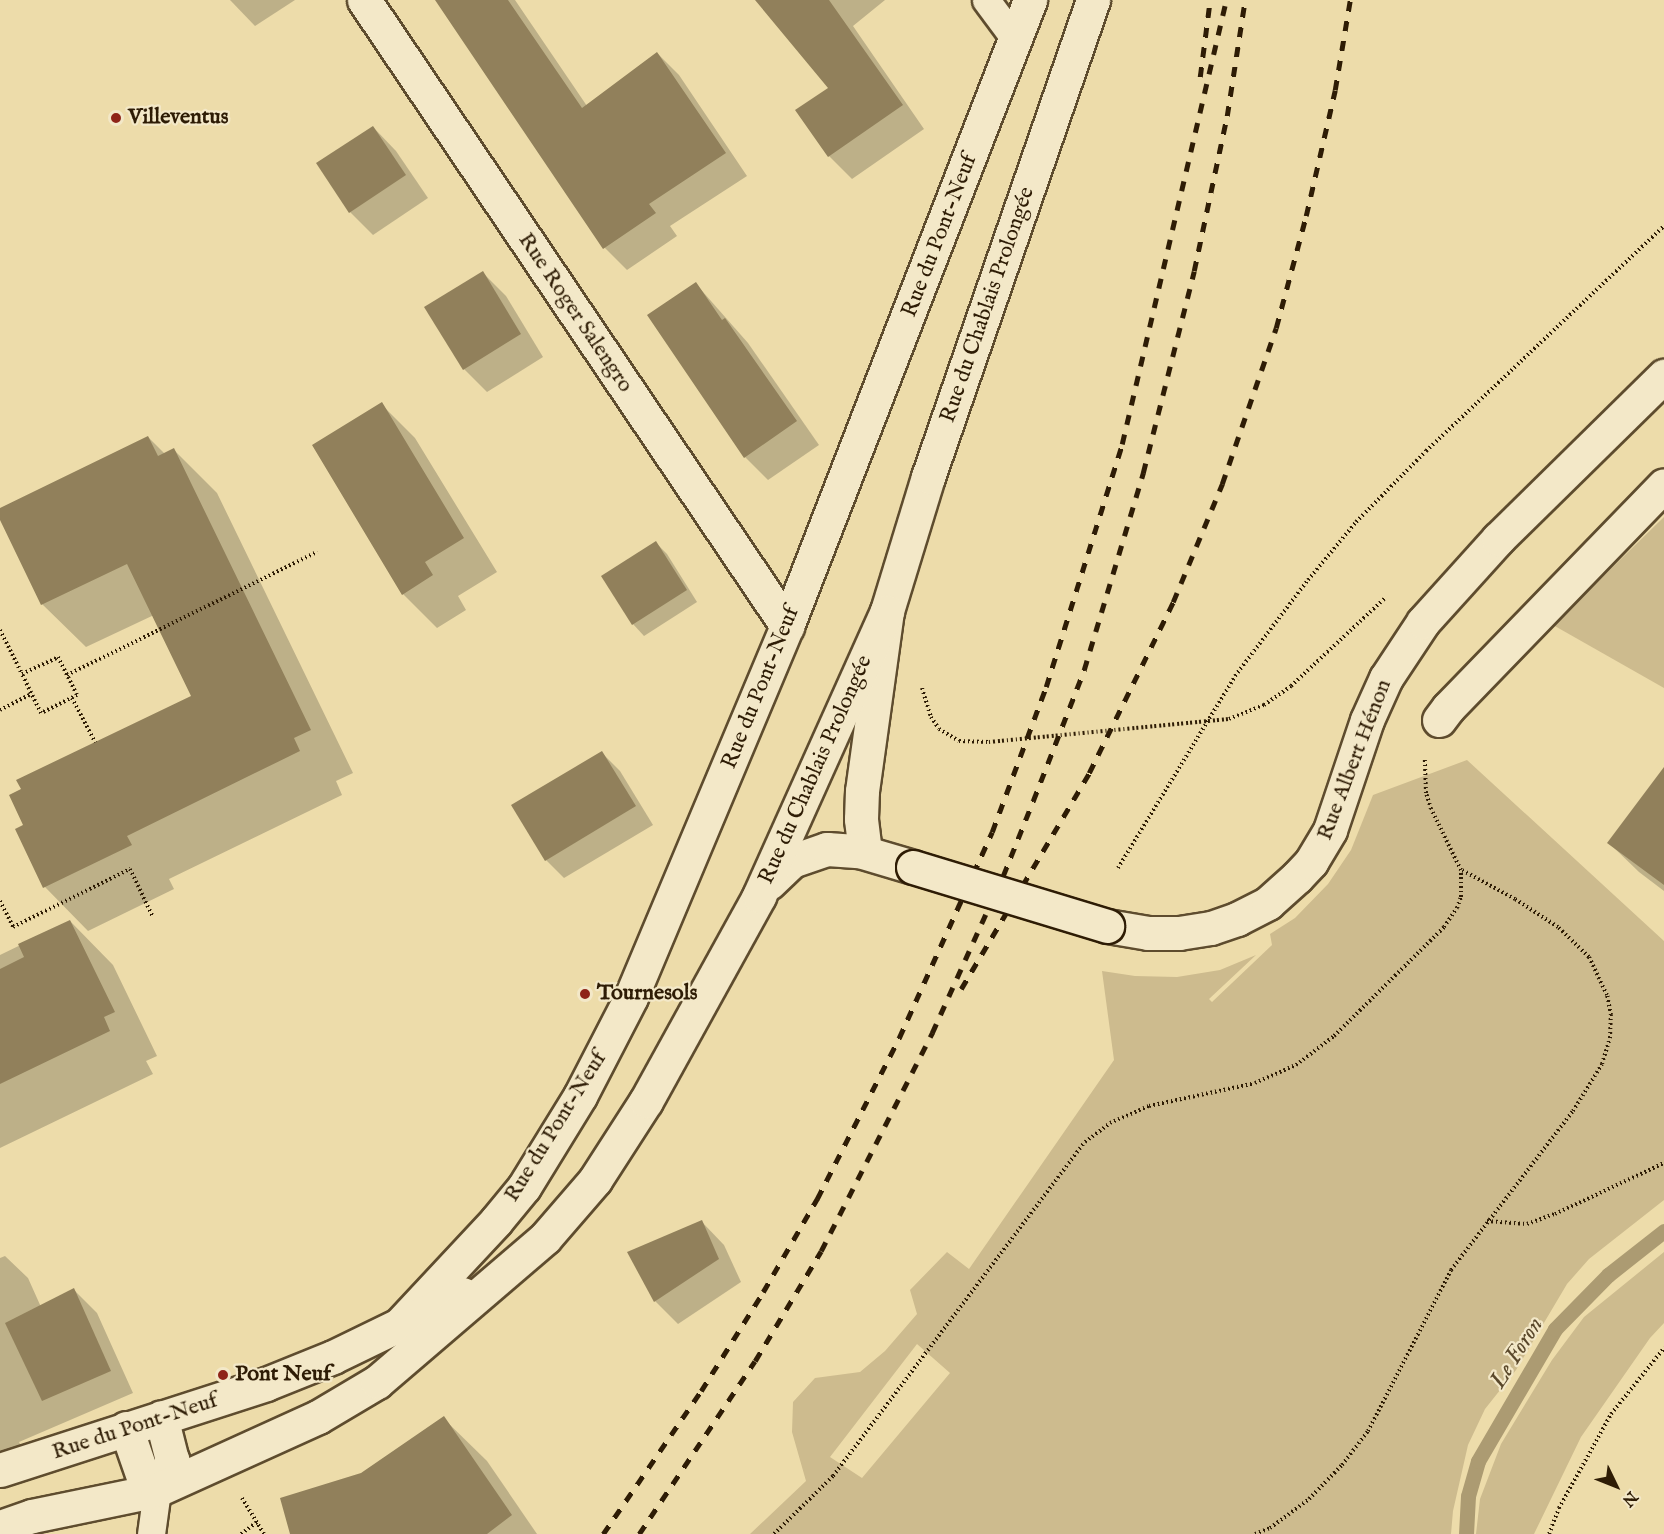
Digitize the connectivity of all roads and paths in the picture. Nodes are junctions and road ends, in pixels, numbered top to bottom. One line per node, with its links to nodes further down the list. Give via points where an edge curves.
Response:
1 (364, 0): 11 (street, Rue Roger Salengro)
2 (986, 0): 5 (lane)
3 (1030, 0): 5 (street, Rue du Pont-Neuf)
4 (1092, 0): 10 (street, Rue du Chablais Prolongée, via 928,477)
5 (1015, 39): 11 (street, Rue du Pont-Neuf)
6 (1664, 226): 23 (path, via 1356,522 1235,676)
7 (1664, 376): 22 (street, Rue Albert Hénon, bridge, via 1498,539 1423,622 1386,678 1367,720 1321,848 1268,903 1210,928 1148,933 1107,926)
8 (1664, 485): 19 (street)
9 (317, 552): 14 (path)
10 (887, 611): 22 (street, Rue du Chablais Prolongée, via 862,791); 25 (street, Rue du Chablais Prolongée)
11 (787, 626): 31 (street, Rue du Pont-Neuf, via 648,960 580,1096 524,1186)
12 (0, 630): 13 (path)
13 (22, 674): 14 (path, via 58,657); 15 (path)
14 (67, 675): 16 (path, via 77,695)
15 (32, 694): 16 (path, via 41,713); 17 (path)
16 (72, 698): 20 (path)
17 (0, 710)
18 (1228, 719): 21 (path, bridge)
19 (1439, 720): 24 (path, via 1425,759 1426,793)
20 (95, 742)
21 (989, 742)
22 (865, 852): 25 (street, Rue Albert Hénon, via 827,849 803,855 778,872)
23 (1118, 868)
24 (1461, 870): 29 (path, via 1515,899 1576,942 1598,973 1611,1015 1610,1038 1590,1087); 41 (path, via 1461,897 1444,927 1310,1056 1255,1083 1149,1106 1110,1123 1085,1142 833,1476)
25 (759, 896): 30 (street, Rue du Pont-Neuf, via 665,1069 595,1179 545,1238)
26 (0, 901): 27 (path, via 13,927 130,869)
27 (153, 917)
28 (1664, 1163): 29 (path, via 1527,1224)
29 (1487, 1221): 42 (path, via 1451,1270 1368,1431 1309,1498 1270,1528)
30 (503, 1275): 31 (street, Rue du Pont-Neuf); 36 (street, Rue du Pont-Neuf, via 400,1364 349,1400 318,1418)
31 (400, 1324): 33 (street, Rue du Pont-Neuf, via 266,1384)
32 (1664, 1348): 43 (path, via 1611,1414 1559,1508)
33 (161, 1417): 34 (street, Rue du Pont-Neuf); 36 (street, via 172,1460)
34 (126, 1428): 35 (street, Rue du Pont-Neuf); 36 (street, via 143,1477)
35 (0, 1470)
36 (157, 1490): 38 (street, Rue du Pont-Neuf, via 32,1516); 39 (lane)
37 (257, 1522): 40 (path)
38 (0, 1527)
39 (151, 1534)
40 (241, 1534)
41 (774, 1534)
42 (1255, 1534)
43 (1549, 1534)

